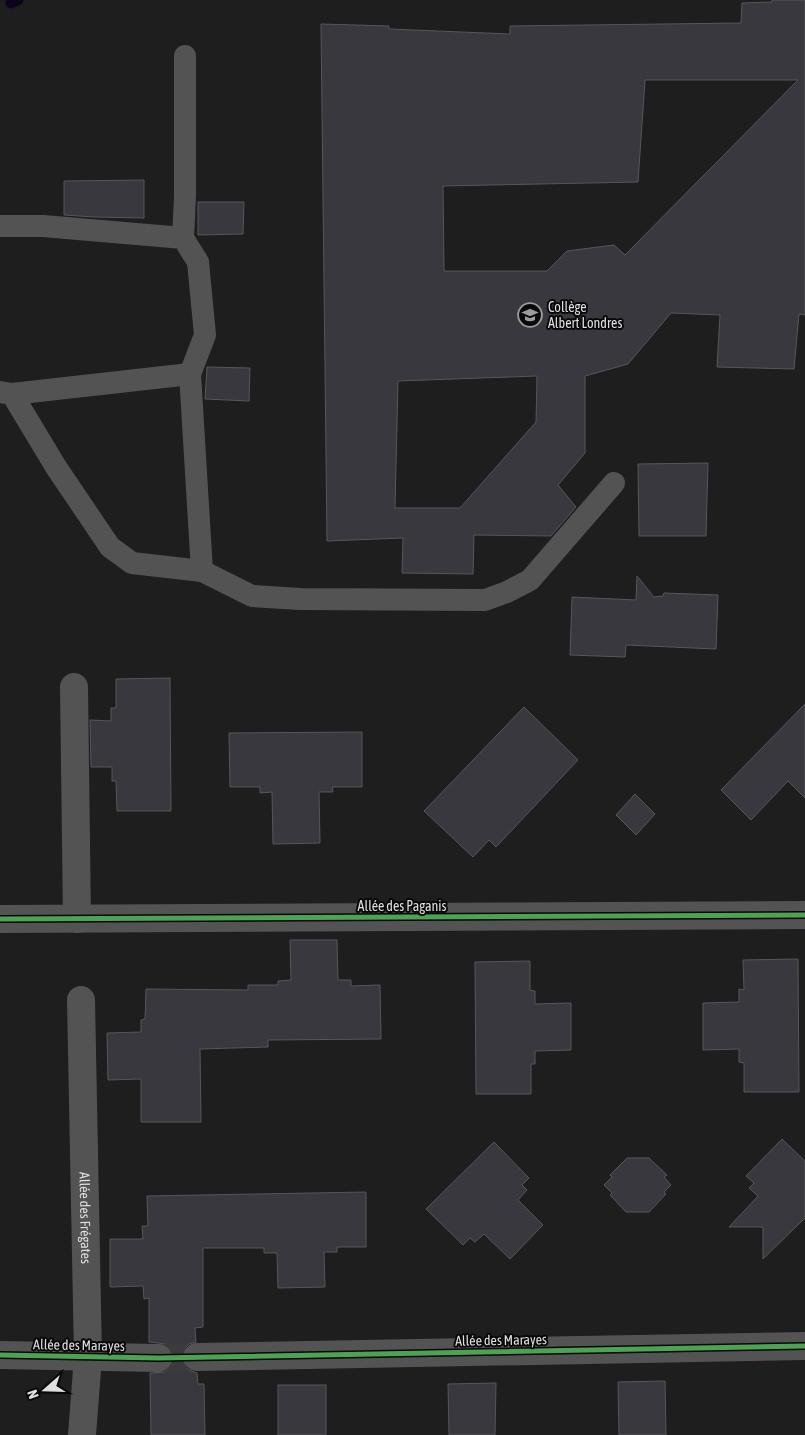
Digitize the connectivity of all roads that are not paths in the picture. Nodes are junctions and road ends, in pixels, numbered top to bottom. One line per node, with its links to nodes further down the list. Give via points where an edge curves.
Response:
1 (185, 56): 3 (lane)
2 (0, 226): 3 (lane, via 43,226)
3 (183, 238): 4 (lane, via 198,262 205,335)
4 (190, 374): 5 (lane); 7 (lane)
5 (6, 393): 7 (lane, via 110,547 132,563)
6 (614, 483): 7 (lane, via 530,580 485,600 252,596)
7 (202, 571)
8 (74, 687): 11 (street)
9 (805, 915): 11 (street, Allée des Paganis)
10 (0, 919): 11 (street, Allée des Paganis)
11 (77, 919)
12 (81, 1000): 15 (street, Allée des Frégates)
13 (805, 1346): 16 (street, Allée des Marayes)
14 (0, 1355): 15 (street, Allée des Marayes)
15 (88, 1357): 17 (street, Allée des Marayes); 18 (street, Allée des Frégates)
16 (197, 1357)
17 (158, 1358)
18 (82, 1435)

